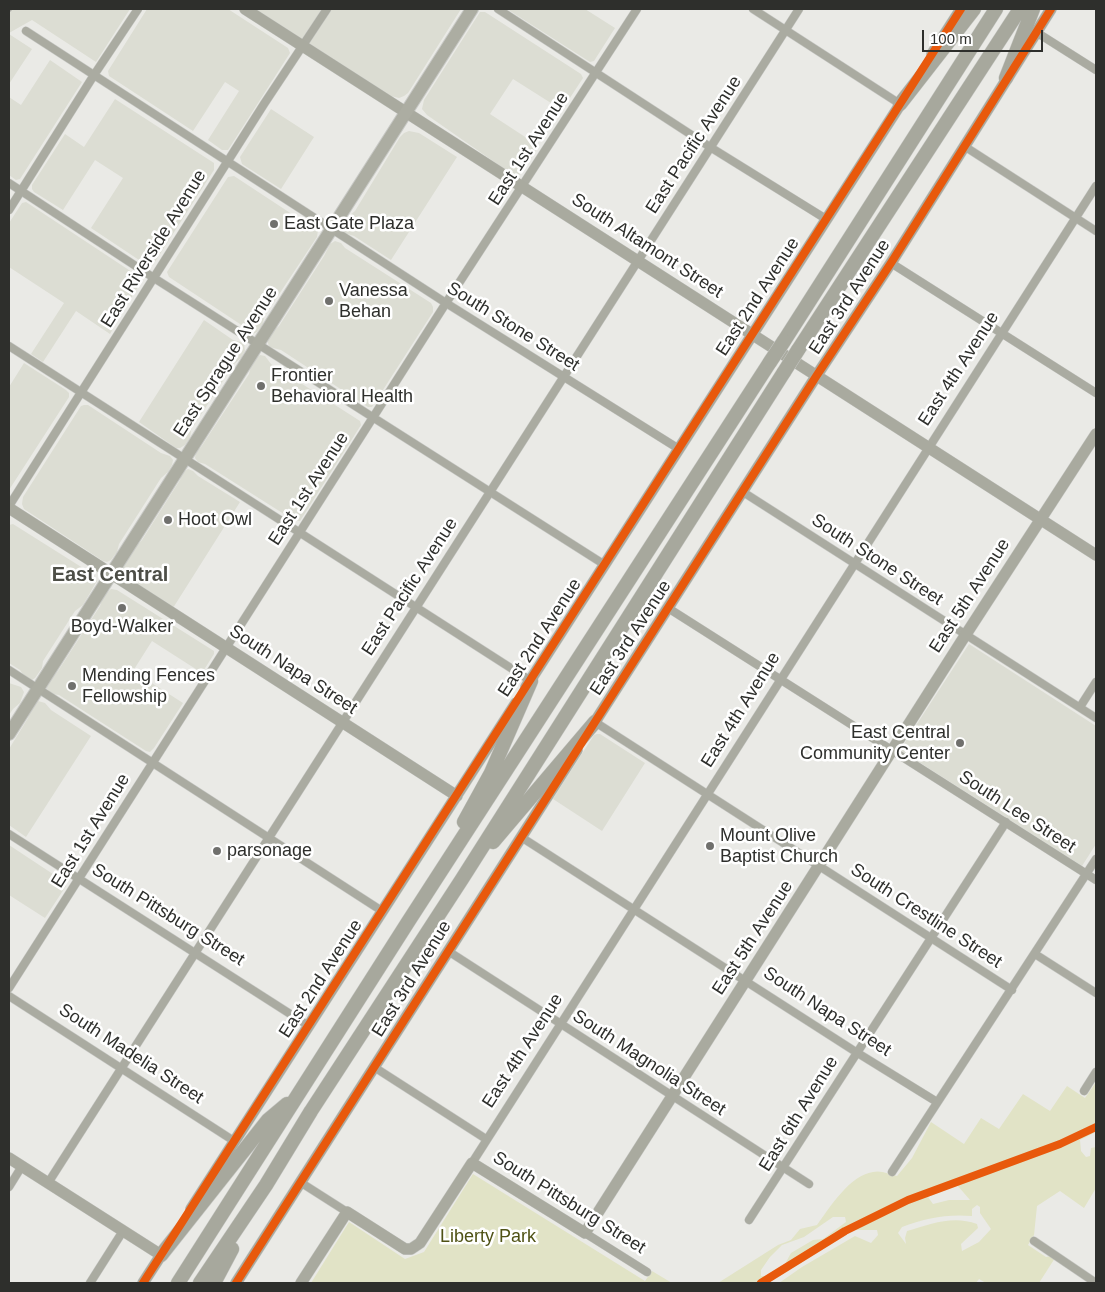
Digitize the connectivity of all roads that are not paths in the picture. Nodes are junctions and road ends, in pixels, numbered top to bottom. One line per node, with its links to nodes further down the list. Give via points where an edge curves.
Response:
1 (138, 9): 21 (street)
2 (245, 9): 18 (street, South Altamont Street)
3 (327, 9): 18 (street, East Riverside Avenue)
4 (472, 9): 24 (main road, East Sprague Avenue)
5 (498, 9): 20 (street)
6 (637, 9): 20 (street, East 1st Avenue)
7 (753, 9): 15 (street)
8 (799, 9): 15 (street, East Pacific Avenue)
9 (961, 9): 23 (street, East 2nd Avenue)
10 (974, 9): 23 (highway)
11 (996, 9): 85 (highway, bridge)
12 (1020, 9): 90 (highway, bridge, via 798,350)
13 (1033, 9): 22 (highway)
14 (1051, 9): 17 (street, East 3rd Avenue)
15 (786, 30): 23 (street); 26 (street, East Pacific Avenue)
16 (26, 31): 21 (street, South Stone Street)
17 (1036, 32): 19 (street); 22 (street, East 3rd Avenue)
18 (303, 46): 24 (street, South Altamont Street); 27 (street, East Riverside Avenue)
19 (1096, 70)
20 (596, 72): 26 (street); 30 (street, East 1st Avenue)
21 (94, 75): 27 (street, South Stone Street); 31 (street)
22 (1006, 78): 25 (street, East 3rd Avenue)
23 (900, 104): 34 (street, East 2nd Avenue)
24 (406, 112): 30 (street, South Altamont Street); 35 (main road, East Sprague Avenue)
25 (964, 146): 33 (street); 38 (street, East 3rd Avenue)
26 (710, 147): 34 (street); 37 (street, East Pacific Avenue)
27 (227, 162): 35 (street, South Stone Street); 39 (street, East Riverside Avenue)
28 (9, 182): 31 (street)
29 (1096, 186): 33 (street, East 4th Avenue)
30 (522, 187): 37 (street, South Altamont Street); 40 (street, East 1st Avenue)
31 (21, 191): 32 (street); 39 (street)
32 (9, 210)
33 (1076, 218): 36 (street); 42 (street, East 4th Avenue)
34 (826, 219): 41 (street, East 2nd Avenue)
35 (331, 229): 40 (street, South Stone Street); 43 (main road, East Sprague Avenue)
36 (1096, 231)
37 (638, 261): 41 (street, South Altamont Street); 46 (street, East Pacific Avenue)
38 (891, 263): 42 (street); 45 (street, East 3rd Avenue)
39 (154, 278): 43 (street); 47 (street, East Riverside Avenue)
40 (446, 303): 46 (street, South Stone Street); 49 (street, East 1st Avenue)
41 (752, 334): 45 (street, South Altamont Street); 52 (street, East 2nd Avenue)
42 (1003, 334): 48 (street); 51 (street, East 4th Avenue)
43 (258, 343): 49 (street); 53 (main road, East Sprague Avenue)
44 (9, 346): 47 (street)
45 (817, 375): 51 (street, South Altamont Street); 55 (street, East 3rd Avenue)
46 (564, 376): 52 (street, South Stone Street); 54 (street, East Pacific Avenue)
47 (81, 393): 53 (street); 56 (street, East Riverside Avenue)
48 (1096, 393)
49 (374, 417): 54 (street); 58 (street, East 1st Avenue)
50 (1096, 434): 57 (street, East 5th Avenue)
51 (930, 448): 57 (street, South Altamont Street); 60 (street, East 4th Avenue)
52 (679, 449): 61 (street, East 2nd Avenue)
53 (185, 458): 58 (street); 62 (main road, East Sprague Avenue)
54 (490, 491): 61 (street); 63 (street, East Pacific Avenue)
55 (743, 492): 60 (street, South Stone Street); 64 (street, East 3rd Avenue)
56 (9, 507): 62 (street, South Napa Street)
57 (1041, 519): 59 (street, South Altamont Street); 65 (street, East 5th Avenue)
58 (300, 532): 63 (street); 66 (street, East 1st Avenue)
59 (1096, 555)
60 (855, 564): 65 (street, South Stone Street); 68 (street, East 4th Avenue)
61 (604, 565): 69 (street, East 2nd Avenue)
62 (111, 574): 66 (street, South Napa Street); 71 (main road, East Sprague Avenue)
63 (415, 607): 69 (street); 74 (street, East Pacific Avenue)
64 (668, 608): 68 (street, South Lee Street); 75 (street, East 3rd Avenue)
65 (966, 635): 72 (street, South Stone Street); 77 (street, East 5th Avenue)
66 (225, 648): 74 (street, South Napa Street); 78 (street, East 1st Avenue)
67 (9, 670): 71 (street)
68 (781, 679): 77 (street, South Lee Street); 79 (street, East 4th Avenue)
69 (530, 681): 80 (street, East 2nd Avenue); 85 (highway, via 491,773 462,825)
70 (1096, 682): 72 (street)
71 (38, 689): 76 (main road, East Sprague Avenue); 78 (street)
72 (1080, 708): 73 (street, South Stone Street)
73 (1096, 718)
74 (341, 722): 80 (street, South Napa Street); 84 (street, East Pacific Avenue)
75 (595, 722): 79 (street, South Crestline Street); 83 (street, East 3rd Avenue); 90 (highway)
76 (9, 734)
77 (893, 750): 81 (street, South Lee Street); 87 (street, East 5th Avenue)
78 (152, 763): 84 (street); 89 (street, East 1st Avenue)
79 (708, 794): 87 (street, South Crestline Street); 92 (street, East 4th Avenue)
80 (457, 796): 93 (street, East 2nd Avenue)
81 (1006, 822): 88 (street, South Lee Street); 94 (street, East 6th Avenue)
82 (9, 834): 89 (street, South Pittsburg Street)
83 (521, 837): 92 (street, South Napa Street); 95 (street, East 3rd Avenue)
84 (267, 838): 93 (street); 96 (street, East Pacific Avenue)
85 (451, 858): 110 (highway)
86 (1096, 859): 88 (street)
87 (820, 865): 94 (street, South Crestline Street); 98 (street, East 5th Avenue)
88 (1086, 874): 91 (street, South Lee Street); 97 (street)
89 (78, 879): 96 (street, South Pittsburg Street); 99 (street, East 1st Avenue)
90 (462, 879): 123 (highway)
91 (1096, 880)
92 (634, 910): 98 (street, South Napa Street); 103 (street, East 4th Avenue)
93 (382, 911): 104 (street, East 2nd Avenue)
94 (932, 938): 100 (street, South Crestline Street); 105 (street, East 6th Avenue)
95 (448, 951): 103 (street, South Magnolia Street); 106 (street, East 3rd Avenue)
96 (194, 952): 104 (street, South Pittsburg Street); 107 (street, East Pacific Avenue)
97 (1035, 954): 100 (street); 101 (street)
98 (746, 981): 105 (street, South Napa Street); 111 (street, East 5th Avenue)
99 (9, 988)
100 (1012, 990): 112 (street)
101 (1096, 993)
102 (9, 996): 107 (street, South Madelia Street)
103 (561, 1024): 111 (street, South Magnolia Street); 113 (street, East 4th Avenue)
104 (309, 1026): 114 (street, East 2nd Avenue)
105 (856, 1052): 112 (street, South Napa Street); 118 (street, East 6th Avenue)
106 (374, 1067): 113 (street, South Pittsburg Street); 120 (street, East 3rd Avenue)
107 (121, 1068): 114 (street, South Madelia Street); 121 (street, East Pacific Avenue)
108 (1096, 1072): 109 (street)
109 (1084, 1091)
110 (297, 1095): 130 (highway); 131 (highway, via 268,1120)
111 (673, 1096): 118 (street, South Magnolia Street); 128 (street, East 5th Avenue)
112 (937, 1102): 119 (street)
113 (486, 1139): 116 (street, East 4th Avenue)
114 (234, 1141): 131 (street, East 2nd Avenue)
115 (9, 1158): 117 (street)
116 (472, 1163): 125 (street, East 4th Avenue, via 420,1243 411,1249 405,1249); 128 (street, South Pittsburg Street)
117 (22, 1166): 121 (street); 124 (street)
118 (783, 1167): 122 (street, South Magnolia Street); 126 (street, East 6th Avenue)
119 (892, 1172)
120 (300, 1182): 125 (street); 139 (street, East 3rd Avenue)
121 (48, 1183): 127 (street)
122 (809, 1184)
123 (266, 1185): 137 (highway); 138 (highway)
124 (9, 1187)
125 (347, 1212): 140 (street)
126 (749, 1220)
127 (124, 1231): 131 (street); 133 (street)
128 (585, 1233): 132 (street, South Pittsburg Street)
129 (1034, 1241): 141 (street)
130 (197, 1253): 135 (highway); 136 (highway)
131 (161, 1255): 134 (street, East 2nd Avenue)
132 (647, 1272)
133 (90, 1283)
134 (143, 1283)
135 (169, 1283)
136 (178, 1283)
137 (200, 1283)
138 (214, 1283)
139 (236, 1283)
140 (301, 1283)
141 (1096, 1283)

